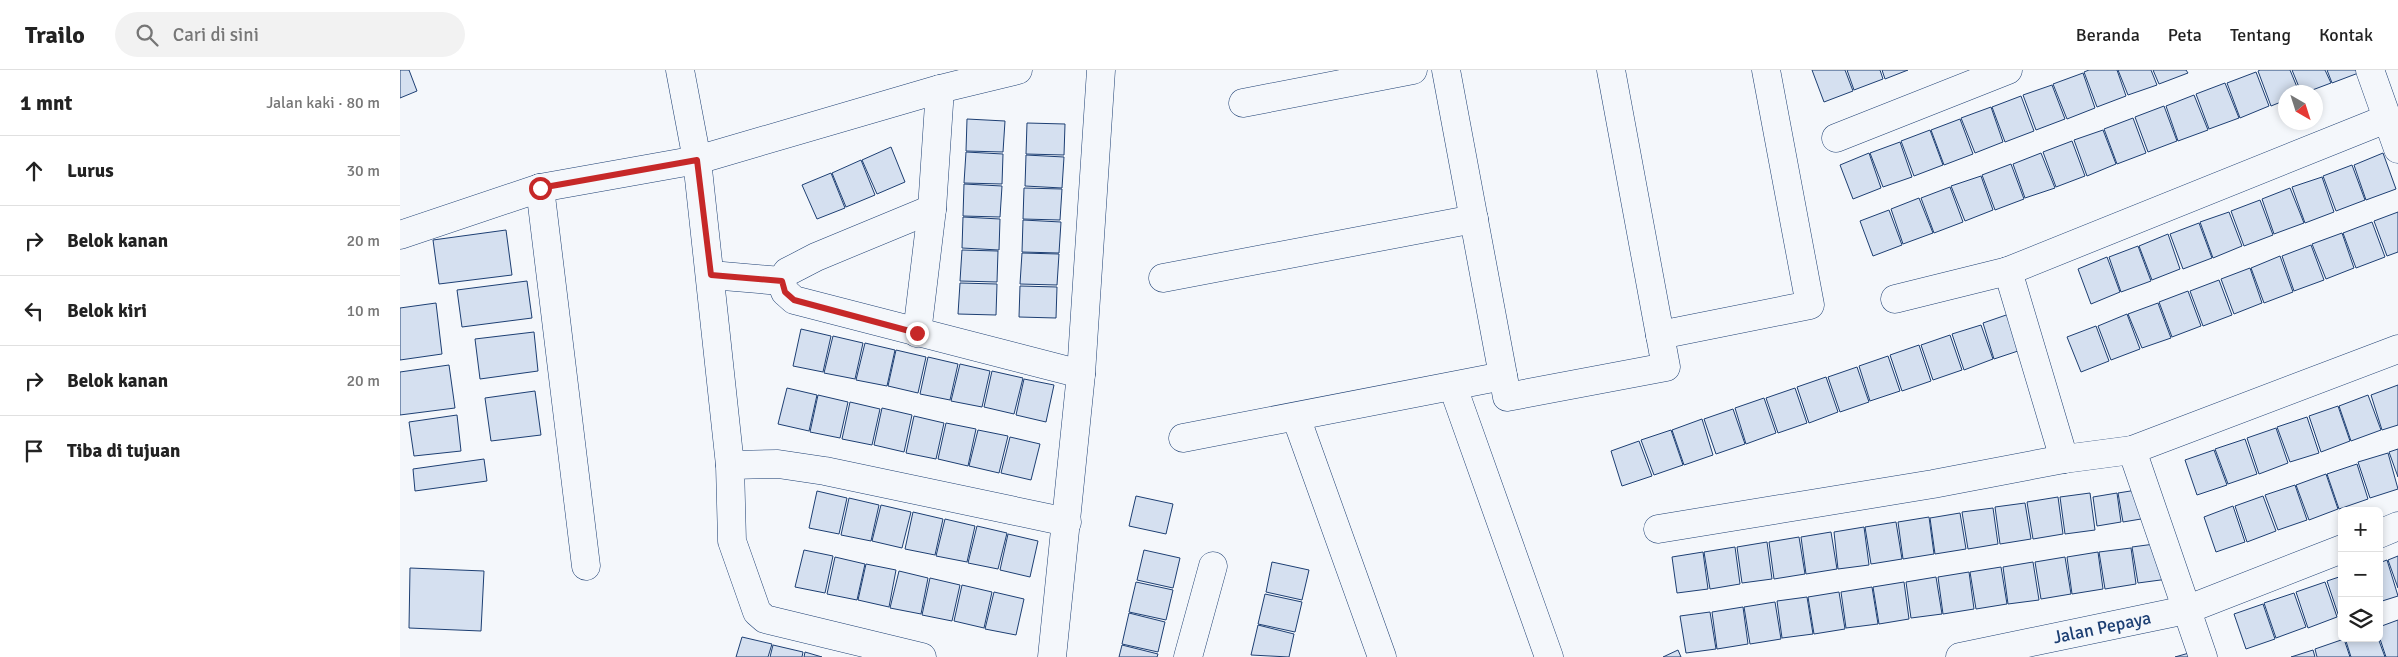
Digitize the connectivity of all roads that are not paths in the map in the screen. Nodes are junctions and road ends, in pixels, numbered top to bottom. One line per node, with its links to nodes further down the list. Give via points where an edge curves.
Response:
1 (680, 70): 15 (street)
2 (1018, 70): 10 (street)
3 (1101, 70): 28 (street)
4 (1413, 70): 11 (street)
5 (1446, 70): 18 (street)
6 (1610, 70): 26 (street)
7 (1766, 70): 26 (street, via 1810,305)
8 (2008, 70): 13 (street)
9 (2370, 70): 12 (street)
10 (940, 89): 15 (street); 17 (street)
11 (1243, 103)
12 (2386, 119): 14 (street); 20 (street)
13 (1836, 138)
14 (2398, 150)
15 (697, 160): 16 (street); 21 (street)
16 (540, 188): 19 (street); 41 (street)
17 (932, 210): 23 (street, via 816,257 787,272); 25 (street)
18 (1474, 218): 22 (street); 29 (street)
19 (400, 236)
20 (2008, 271): 24 (street); 34 (street)
21 (711, 275): 23 (street); 35 (street)
22 (1163, 278)
23 (782, 281): 25 (street, via 785,292 794,300)
24 (1895, 299)
25 (917, 333): 28 (street)
26 (1660, 335): 29 (street, via 1666,367 1507,397)
27 (2398, 349): 33 (street)
28 (1081, 374): 36 (street)
29 (1503, 376): 30 (street)
30 (1453, 387): 31 (street); 49 (street)
31 (1296, 417): 32 (street); 48 (street)
32 (1183, 438)
33 (2132, 450): 34 (street); 43 (street)
34 (2064, 459): 38 (street)
35 (730, 465): 36 (street, via 778,464 825,471); 45 (street, via 732,541 757,612 765,620)
36 (1067, 522): 46 (street)
37 (2398, 526): 39 (street)
38 (1658, 530)
39 (2383, 532)
40 (2338, 551): 43 (street, Jalan Pepaya)
41 (586, 566)
42 (1212, 566): 47 (street)
43 (2186, 610): 44 (street, Jalan Pepaya); 52 (street)
44 (2071, 634): 50 (street, Jalan Pepaya); 51 (street)
45 (922, 657)
46 (1052, 657)
47 (1188, 657)
48 (1382, 657)
49 (1549, 657)
50 (1960, 657)
51 (2013, 657)
52 (2203, 657)

